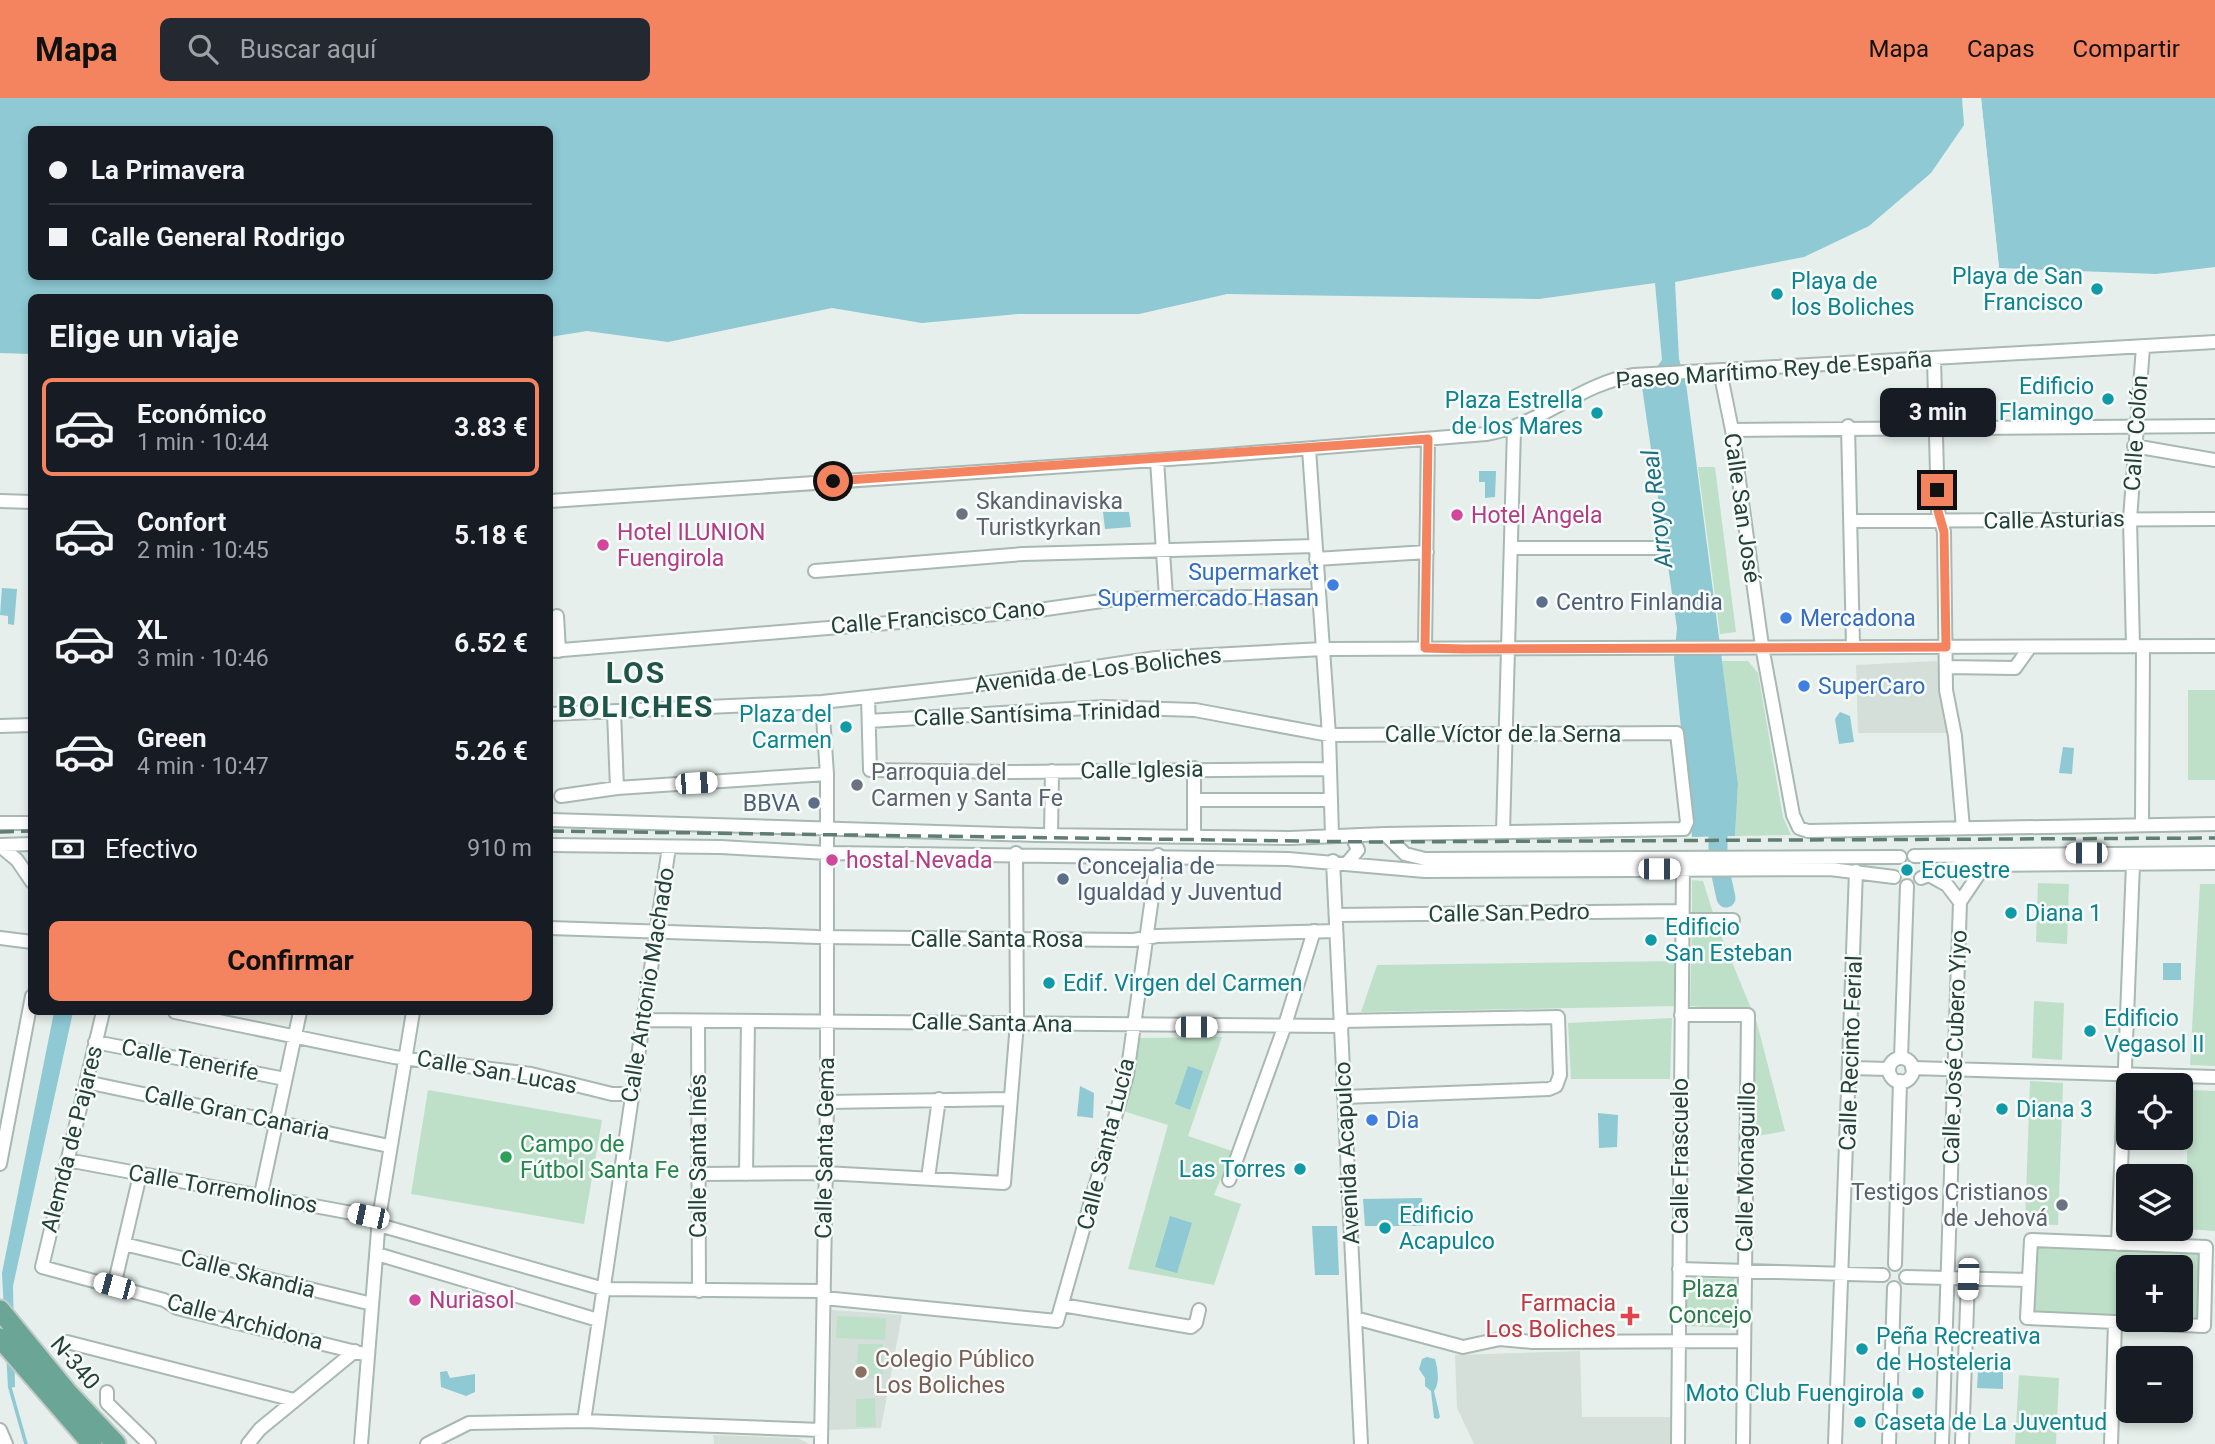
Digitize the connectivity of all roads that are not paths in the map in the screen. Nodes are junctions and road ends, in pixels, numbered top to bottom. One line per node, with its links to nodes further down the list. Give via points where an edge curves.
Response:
1 (2215, 342): 2 (street, Paseo Marítimo Rey de España)
2 (2143, 347): 3 (street, Paseo Marítimo Rey de España); 8 (street, Calle Colón)
3 (1934, 359): 4 (street, Paseo Marítimo Rey de España); 6 (street)
4 (1720, 371): 9 (street, Paseo Marítimo Rey de España, via 1634,375 1588,387); 10 (street, Calle San José)
5 (1848, 426): 6 (street); 10 (street); 22 (street)
6 (1936, 426): 8 (street); 21 (street)
7 (2215, 426): 8 (street)
8 (2135, 427): 12 (street, Calle Colón)
9 (1514, 429): 11 (street, Paseo Marítimo Rey de España); 24 (street)
10 (1732, 429): 32 (street, Calle San José)
11 (1428, 439): 13 (street, Paseo Marítimo Rey de España); 26 (street)
12 (2134, 446): 15 (street); 19 (street, Calle Colón)
13 (1309, 449): 14 (street, Paseo Marítimo Rey de España); 27 (street)
14 (1157, 460): 16 (street, Paseo Marítimo Rey de España); 23 (street)
15 (2215, 460)
16 (553, 500)
17 (0, 501): 18 (street)
18 (28, 502)
19 (2130, 519): 20 (street, Calle Asturias); 21 (street, Calle Asturias); 34 (street, Calle Colón)
20 (2215, 519)
21 (1940, 521): 22 (street, Calle Asturias); 36 (street)
22 (1850, 522): 33 (street)
23 (1164, 548): 27 (street); 28 (street); 30 (street)
24 (1511, 548): 25 (street); 39 (street)
25 (1659, 548)
26 (1427, 552): 27 (street); 38 (street)
27 (1315, 553): 29 (street)
28 (815, 571)
29 (1318, 596): 30 (street, Calle Francisco Cano); 40 (street)
30 (1166, 597): 41 (street, Calle Francisco Cano)
31 (557, 616): 41 (street)
32 (1762, 646): 33 (street, Avenida de Los Boliches); 39 (street, Avenida de Los Boliches); 65 (street, Calle San José, via 1797,826 1808,831)
33 (1853, 646): 36 (street, Avenida de Los Boliches)
34 (2138, 646): 35 (street, Avenida de Los Boliches); 37 (street, Avenida de Los Boliches); 63 (street, Calle Colón)
35 (2215, 646)
36 (1946, 647): 37 (street, Avenida de Los Boliches); 42 (street)
37 (2030, 647): 42 (street, via 2015,668)
38 (1425, 648): 39 (street, Avenida de Los Boliches); 40 (street, Avenida de Los Boliches)
39 (1508, 648): 51 (street)
40 (1323, 649): 43 (street, Avenida de Los Boliches, via 1156,659); 50 (street)
41 (554, 651)
42 (1946, 667): 65 (street)
43 (868, 697): 44 (street, Avenida de Los Boliches); 47 (street)
44 (822, 702): 45 (street, Avenida de Los Boliches); 55 (street, Calle Santa Gema)
45 (614, 712): 46 (street, Avenida de Los Boliches); 56 (street)
46 (553, 714)
47 (869, 721): 50 (street, Calle Santísima Trinidad, via 1117,707 1195,710); 54 (street, Calle Iglesia, via 870,770)
48 (28, 725): 49 (street)
49 (0, 726)
50 (1329, 735): 51 (street, Calle Víctor de la Serna); 53 (street)
51 (1505, 735): 67 (street); 67 (street, Calle Víctor de la Serna, via 1677,733 1687,822 1684,829)
52 (1194, 768): 53 (street, Calle Iglesia); 54 (street, Calle Iglesia); 59 (street)
53 (1330, 769): 58 (street)
54 (1052, 771): 69 (street)
55 (827, 774): 56 (street); 66 (street, Calle Santa Gema)
56 (617, 788): 57 (street)
57 (561, 796)
58 (1331, 800): 59 (street); 70 (street)
59 (1194, 804): 73 (street)
60 (553, 820): 66 (street)
61 (0, 823): 62 (street)
62 (28, 823)
63 (2142, 823): 64 (street); 65 (street)
64 (2215, 824)
65 (1963, 828)
66 (827, 830): 69 (street); 78 (street, Calle Santa Gema)
67 (1503, 832): 68 (street)
68 (1385, 834): 72 (street); 90 (street, via 1405,854 1425,859)
69 (1051, 835): 73 (street)
70 (1332, 835): 71 (street); 72 (street)
71 (1308, 836): 73 (street); 84 (street, via 1301,848)
72 (1352, 836): 86 (street, via 1358,850)
73 (1194, 837)
74 (28, 844): 75 (street)
75 (0, 845): 93 (street)
76 (553, 845): 77 (street)
77 (669, 847): 78 (street); 102 (street, Calle Antonio Machado)
78 (827, 853): 79 (street); 105 (street, Calle Santa Gema)
79 (1016, 853): 81 (street); 108 (street)
80 (2215, 853): 82 (street)
81 (1158, 855): 84 (street); 106 (street, Calle Santa Lucía)
82 (1914, 856): 83 (street); 95 (street, via 1922,863)
83 (1900, 857): 87 (street); 94 (street, via 1892,868)
84 (1314, 861): 85 (street)
85 (1333, 861): 86 (street); 98 (street, Avenida Acapulco)
86 (1348, 862): 90 (street, via 1425,871)
87 (1757, 862): 90 (street); 92 (street)
88 (2215, 863): 89 (street)
89 (2133, 864): 91 (street); 132 (street)
90 (1688, 865): 99 (street, Calle Frascuelo)
91 (1985, 865): 95 (street, via 1945,869); 97 (street, Calle José Cubero Yiyo)
92 (1856, 871): 94 (street); 128 (street, Calle Recinto Ferial)
93 (28, 876)
94 (1894, 877): 96 (street)
95 (1925, 877): 96 (street); 97 (street, Calle José Cubero Yiyo, via 1947,885)
96 (1907, 886): 127 (street)
97 (1960, 902): 130 (street, Calle José Cubero Yiyo)
98 (1336, 915): 99 (street, Calle San Pedro); 104 (street, Avenida Acapulco)
99 (1682, 916): 100 (street, Calle San Pedro); 115 (street, Calle Frascuelo)
100 (1733, 920)
101 (553, 928): 102 (street, Calle Santa Rosa)
102 (658, 930): 105 (street, Calle Santa Rosa); 116 (street, Calle Antonio Machado)
103 (1314, 931): 104 (street, Calle Santa Rosa); 106 (street, Calle Santa Rosa); 123 (street)
104 (1336, 931): 121 (street, Avenida Acapulco)
105 (827, 937): 108 (street, Calle Santa Rosa); 119 (street, Calle Santa Gema)
106 (1147, 937): 108 (street, Calle Santa Rosa); 122 (street, Calle Santa Lucía)
107 (0, 938): 109 (street)
108 (1016, 939): 120 (street)
109 (28, 942)
110 (28, 1015): 148 (street)
111 (102, 1015): 125 (street, Alemda de Pajares)
112 (189, 1015): 124 (street, Calle San Lucas)
113 (299, 1015): 124 (street)
114 (412, 1015): 126 (street)
115 (1681, 1015): 162 (street, Calle Frascuelo); 163 (street, Calle Monaguillo, via 1748,1015)
116 (643, 1020): 117 (street, Calle Santa Ana); 139 (street, Calle Antonio Machado)
117 (698, 1021): 118 (street, Calle Santa Ana); 150 (street, Calle Santa Inés)
118 (748, 1021): 119 (street, Calle Santa Ana); 151 (street)
119 (826, 1021): 120 (street, Calle Santa Ana); 143 (street, Calle Santa Gema)
120 (1017, 1023): 122 (street, Calle Santa Ana); 142 (street)
121 (1341, 1024): 123 (street, Calle Santa Ana); 140 (street, Avenida Acapulco); 140 (street, Calle Santa Ana, via 1558,1017 1560,1075 1556,1086)
122 (1133, 1027): 123 (street, Calle Santa Ana); 177 (street, Calle Santa Lucía, via 1127,1075)
123 (1284, 1028): 154 (street)
124 (294, 1036): 126 (street, Calle San Lucas); 136 (street)
125 (95, 1042): 136 (street, Calle Tenerife); 138 (street, Alemda de Pajares)
126 (405, 1057): 139 (street, Calle San Lucas, via 531,1074 612,1094); 145 (street)
127 (1901, 1058): 129 (street); 131 (street)
128 (1850, 1068): 131 (street); 164 (street, Calle Recinto Ferial)
129 (1912, 1068): 130 (street); 137 (street, via 1910,1077)
130 (1954, 1068): 133 (street); 167 (street, Calle José Cubero Yiyo)
131 (1889, 1069): 137 (street)
132 (2124, 1073)
133 (2116, 1074)
134 (2193, 1076): 135 (street)
135 (2215, 1077)
136 (285, 1079): 144 (street)
137 (1900, 1081): 160 (street)
138 (86, 1082): 144 (street, Calle Gran Canaria); 147 (street, Alemda de Pajares)
139 (631, 1094): 173 (street, Calle Antonio Machado)
140 (1344, 1097): 180 (street, Avenida Acapulco)
141 (939, 1099): 142 (street); 143 (street); 153 (street)
142 (1010, 1099): 153 (street, via 1004,1183)
143 (828, 1102): 149 (street, Calle Santa Gema)
144 (276, 1122): 145 (street, Calle Gran Canaria); 155 (street)
145 (389, 1146): 156 (street)
146 (2121, 1150): 158 (street)
147 (67, 1160): 152 (street, Calle Torremolinos); 161 (street, Alemda de Pajares)
148 (0, 1163)
149 (825, 1173): 151 (street); 153 (street); 175 (street, Calle Santa Gema)
150 (698, 1174): 151 (street); 174 (street, Calle Santa Inés)
151 (746, 1174)
152 (140, 1175): 155 (street, Calle Torremolinos); 157 (street)
153 (928, 1178)
154 (1229, 1180)
155 (261, 1194): 156 (street, Calle Torremolinos)
156 (379, 1221): 159 (street); 173 (street, Calle Torremolinos)
157 (124, 1244): 170 (street); 176 (street, Calle Skandia)
158 (2118, 1244): 169 (street, via 2031,1240); 171 (street, via 2206,1247)
159 (377, 1254): 176 (street); 181 (street)
160 (1895, 1264): 165 (street); 166 (street, via 1905,1269)
161 (42, 1267): 170 (street, Calle Archidona)
162 (1679, 1269): 163 (street); 184 (street, Calle Frascuelo)
163 (1745, 1270): 164 (street); 185 (street, Calle Monaguillo)
164 (1843, 1274): 165 (street); 205 (street, Calle Recinto Ferial)
165 (1883, 1275): 172 (street)
166 (1906, 1277): 167 (street); 172 (street)
167 (1947, 1278): 168 (street); 207 (street, Calle José Cubero Yiyo)
168 (1968, 1279): 169 (street); 208 (street)
169 (2029, 1280): 182 (street, via 2027,1318)
170 (114, 1286): 187 (street, Calle Archidona, via 177,1308)
171 (2210, 1287): 182 (street, via 2204,1326)
172 (1894, 1288): 206 (street)
173 (604, 1289): 174 (street, Calle Torremolinos); 181 (street, Calle Antonio Machado)
174 (699, 1291): 175 (street, Calle Torremolinos)
175 (824, 1295): 177 (street, Calle Torremolinos, via 1057,1321); 193 (street, Calle Santa Gema)
176 (372, 1304): 188 (street)
177 (1062, 1306): 179 (street, via 1191,1327)
178 (0, 1310): 196 (main road, N-340)
179 (1199, 1310)
180 (1355, 1318): 184 (street, via 1463,1348 1500,1339); 202 (street, Avenida Acapulco)
181 (598, 1320): 191 (street, Calle Antonio Machado)
182 (2115, 1323): 209 (street)
183 (0, 1338): 195 (main road, N-340)
184 (1679, 1339): 185 (street); 203 (street, Calle Frascuelo)
185 (1744, 1341): 204 (street, Calle Monaguillo)
186 (66, 1342): 190 (street)
187 (355, 1351): 188 (street, Calle Archidona); 190 (street)
188 (368, 1355): 199 (street)
189 (107, 1392): 197 (street, via 107,1403)
190 (294, 1400): 198 (street)
191 (584, 1421): 193 (street); 200 (street, via 469,1423)
192 (0, 1430): 194 (street)
193 (821, 1430): 201 (street, Calle Santa Gema)
194 (6, 1444)
195 (92, 1444)
196 (116, 1444)
197 (149, 1444)
198 (248, 1444)
199 (361, 1444)
200 (427, 1444)
201 (821, 1444)
202 (1361, 1444)
203 (1678, 1444)
204 (1743, 1444)
205 (1835, 1444)
206 (1889, 1444)
207 (1942, 1444)
208 (1962, 1444)
209 (2111, 1444)

